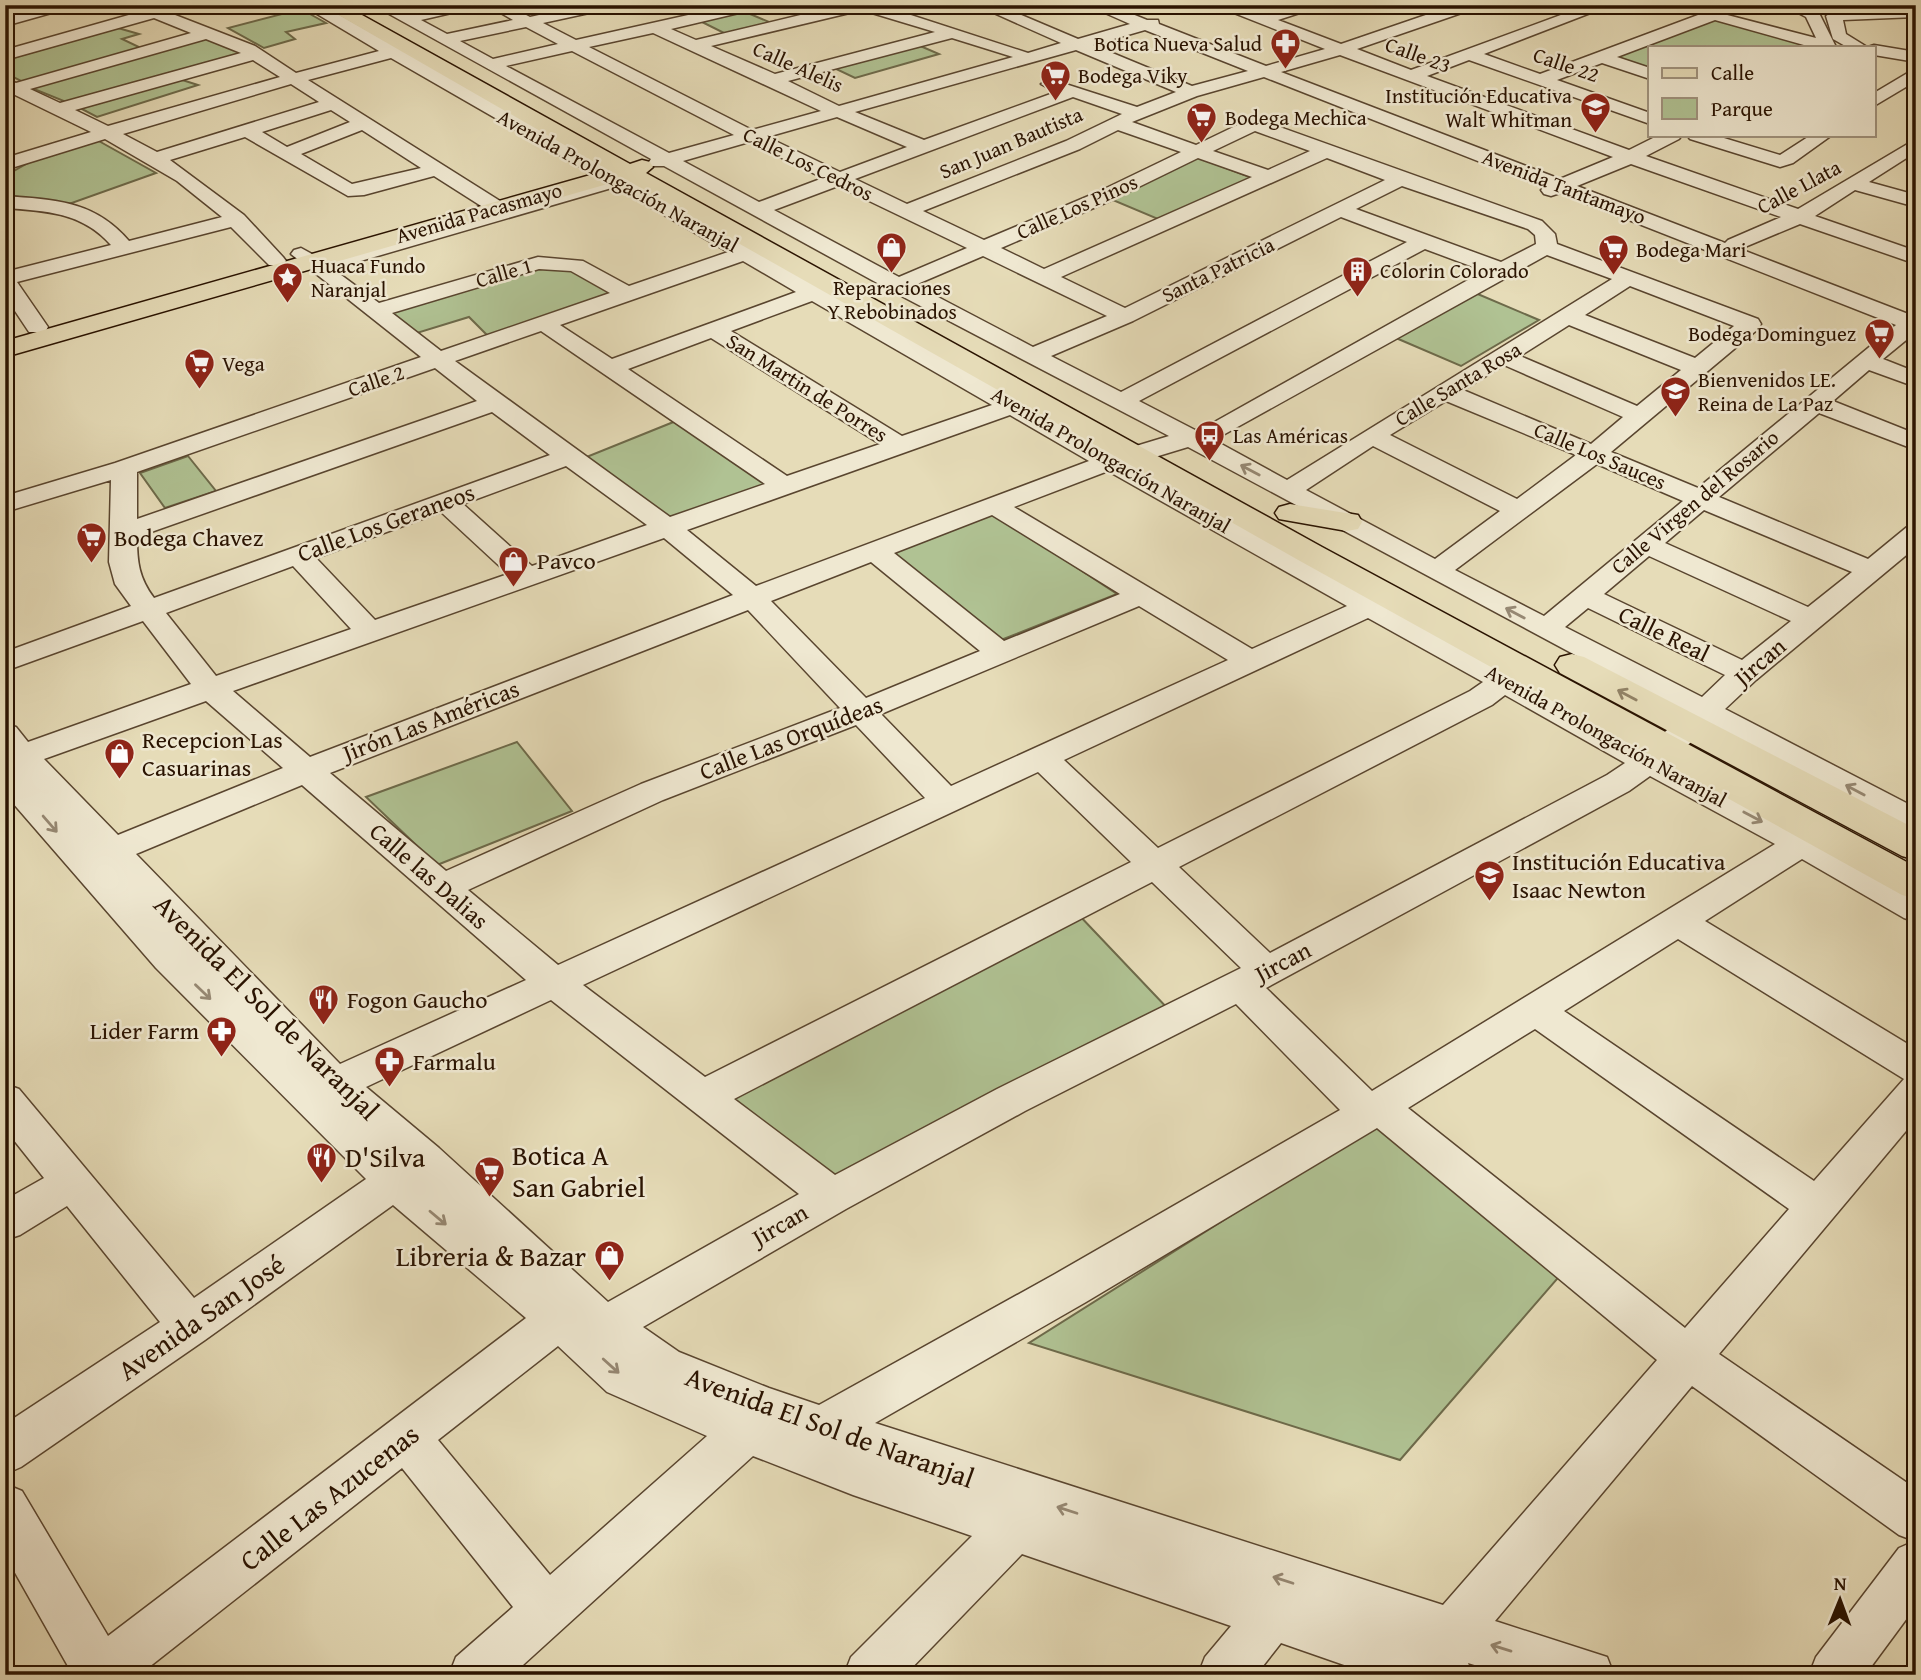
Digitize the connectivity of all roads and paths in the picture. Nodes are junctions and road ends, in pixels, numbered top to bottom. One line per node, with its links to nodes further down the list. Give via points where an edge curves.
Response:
1 (64, 5): 25 (street)
2 (179, 5): 19 (street)
3 (468, 5): 23 (street)
4 (495, 5): 26 (street, Calle Los Cedros)
5 (607, 5): 26 (street)
6 (863, 5): 29 (street, via 892,22 919,15); 34 (street)
7 (984, 5): 20 (street)
8 (1095, 5): 27 (street, Avenida Tantamayo)
9 (1108, 5): 27 (street, Avenida Tantamayo)
10 (1222, 5): 24 (street, Calle 23)
11 (1310, 5): 24 (street)
12 (1450, 5): 38 (street)
13 (1471, 5): 38 (street)
14 (1603, 5): 43 (street)
15 (1680, 5): 22 (street)
16 (1791, 5): 36 (street, via 1812,15)
17 (751, 6): 28 (street)
18 (348, 7): 23 (street, Avenida Prolongación Naranjal); 40 (street, Avenida Prolongación Naranjal); 62 (main road, Avenida Prolongación Naranjal); 67 (main road, Avenida Prolongación Naranjal)
19 (155, 13): 30 (street); 44 (street)
20 (1002, 13): 29 (street); 32 (street)
21 (1915, 13): 37 (street, via 1834,16 1839,36)
22 (1714, 15): 35 (street); 45 (street)
23 (407, 19): 31 (street, Avenida Prolongación Naranjal)
24 (1262, 20): 38 (street, Calle 23)
25 (5, 21)
26 (527, 22): 31 (street); 33 (street, Calle Los Cedros)
27 (1146, 22): 32 (street, Avenida Pacasmayo); 52 (street, Avenida Tantamayo)
28 (654, 27): 33 (street); 34 (street, Calle Alelis)
29 (945, 31): 42 (street); 57 (street)
30 (208, 33): 41 (street); 59 (street)
31 (447, 39): 49 (street, Avenida Prolongación Naranjal)
32 (1071, 43): 42 (street, Avenida Pacasmayo); 51 (street, Avenida Pacasmayo); 61 (street)
33 (574, 44): 49 (street); 75 (street, Calle Los Cedros)
34 (695, 45): 50 (street, Calle Alelis)
35 (1824, 46)
36 (1828, 46)
37 (1857, 46)
38 (1334, 48): 52 (street, San Juan Bautista); 55 (street, Calle 23)
39 (1876, 50): 46 (street)
40 (390, 53): 56 (street); 67 (street, Avenida Prolongación Naranjal)
41 (256, 54): 56 (street); 66 (street)
42 (1021, 54): 51 (street, Avenida Pacasmayo)
43 (1467, 54): 55 (street); 58 (street, Calle 22)
44 (5, 55)
45 (1601, 57): 54 (street); 58 (street)
46 (1916, 57)
47 (765, 59): 50 (street)
48 (1876, 61): 53 (street)
49 (491, 64): 64 (street, Avenida Prolongación Naranjal)
50 (740, 65): 57 (street, Calle Alelis)
51 (994, 65): 60 (street); 68 (street, Avenida Pacasmayo)
52 (1261, 70): 61 (street, San Juan Bautista); 93 (street, Avenida Tantamayo)
53 (1916, 72): 63 (street)
54 (1648, 73)
55 (1410, 76): 84 (street, Calle 23)
56 (291, 78): 65 (street); 74 (street)
57 (773, 80): 68 (street, Calle Alelis)
58 (1541, 80): 70 (street, Calle 22)
59 (8, 88): 66 (street)
60 (1072, 92): 69 (street); 79 (street)
61 (1191, 92): 69 (street, San Juan Bautista)
62 (537, 100): 64 (main road); 88 (main road, Avenida Prolongación Naranjal)
63 (1876, 100)
64 (560, 101): 88 (street, Avenida Prolongación Naranjal)
65 (333, 104): 71 (street); 73 (street)
66 (59, 109): 74 (street)
67 (503, 109): 88 (main road, Avenida Prolongación Naranjal)
68 (836, 109): 75 (street, Avenida Pacasmayo); 79 (street, Calle Alelis)
69 (1137, 113): 72 (street, San Juan Bautista)
70 (1648, 118)
71 (364, 123): 83 (street); 87 (street)
72 (1117, 123): 81 (street); 100 (street, San Juan Bautista)
73 (246, 131): 83 (street); 85 (street)
74 (105, 132): 85 (street); 86 (street)
75 (746, 134): 88 (street, Avenida Pacasmayo); 90 (street, Calle Los Cedros)
76 (1671, 136): 84 (street)
77 (1699, 136): 78 (street, via 1780,161)
78 (1821, 136)
79 (925, 147): 90 (street)
80 (1913, 148): 92 (street, Calle Llata)
81 (1198, 150): 82 (street, Calle Los Pinos, via 1254,124); 89 (street); 110 (street, Calle Los Pinos)
82 (1327, 151): 89 (street); 91 (street)
83 (285, 154): 87 (street, via 348,190)
84 (1630, 157): 93 (street); 103 (street, Calle 23)
85 (153, 159): 104 (street)
86 (8, 160)
87 (437, 169): 97 (street)
88 (635, 173): 96 (street); 96 (street, Avenida Pacasmayo); 97 (main road, Avenida Pacasmayo); 98 (street, Avenida Prolongación Naranjal); 102 (street, Avenida Prolongación Naranjal); 105 (main road, Avenida Prolongación Naranjal); 112 (main road, Avenida Prolongación Naranjal)
89 (1269, 177): 117 (street)
90 (840, 179): 98 (street); 100 (street, Calle Los Cedros)
91 (1401, 179): 99 (street, Santa Patricia); 101 (street)
92 (1854, 184): 94 (street); 103 (street, Calle Llata)
93 (1566, 185): 101 (street); 107 (street, Avenida Tantamayo); 126 (street, Avenida Tantamayo)
94 (1916, 201)
95 (5, 202): 109 (street, via 88,217)
96 (533, 206): 97 (street, Avenida Pacasmayo)
97 (498, 208): 115 (main road, Avenida Pacasmayo)
98 (760, 208): 112 (street, Avenida Prolongación Naranjal)
99 (1341, 209): 106 (street); 124 (street, Santa Patricia)
100 (907, 211): 110 (street, Calle Los Cedros)
101 (1497, 212): 108 (street, via 1542,229)
102 (681, 216): 105 (main road); 111 (street, Avenida Prolongación Naranjal)
103 (1801, 216): 107 (street, Calle Llata); 113 (street, Calle 23)
104 (237, 219): 109 (street); 114 (street)
105 (720, 225): 152 (main road, Avenida Prolongación Naranjal)
106 (1426, 240): 116 (street); 141 (street)
107 (1735, 244): 126 (street, Avenida Tantamayo)
108 (1546, 247): 116 (street, Jirón Las Américas); 118 (street)
109 (124, 248): 119 (street)
110 (984, 248): 117 (street, Calle Los Cedros); 120 (street, Calle Los Pinos)
111 (746, 253): 121 (street, Avenida Prolongación Naranjal); 122 (street, Calle 2)
112 (827, 253): 120 (street, Avenida Prolongación Naranjal); 149 (main road, Avenida Prolongación Naranjal)
113 (1916, 258)
114 (276, 261): 115 (main road, Avenida Pacasmayo); 128 (main road, Avenida Pacasmayo)
115 (309, 261): 123 (street); 131 (main road, Avenida Pacasmayo)
116 (1504, 271): 146 (street, Jirón Las Américas, via 1210,434)
117 (1045, 277): 124 (street, Calle Los Cedros)
118 (1628, 278): 125 (street, Calle Santa Rosa); 137 (street, via 1751,324)
119 (5, 279): 128 (street)
120 (898, 285): 132 (street, Avenida Prolongación Naranjal)
121 (815, 292): 129 (street); 143 (street, Avenida Prolongación Naranjal)
122 (629, 295): 123 (street, Calle 1, via 576,265 538,263); 127 (street, Calle 2)
123 (375, 311): 134 (street)
124 (1125, 316): 132 (street, Santa Patricia)
125 (1569, 317): 133 (street, Calle Santa Rosa); 137 (street)
126 (1914, 322): 135 (street, Calle Virgen del Rosario)
127 (543, 323): 134 (street, Calle 2); 136 (street)
128 (37, 327): 130 (main road, Avenida Pacasmayo)
129 (714, 330): 136 (street); 148 (street, San Martin de Porres)
130 (5, 336)
131 (5, 349)
132 (1033, 355): 141 (street, Avenida Prolongación Naranjal)
133 (1504, 357): 139 (street, Calle Santa Rosa); 144 (street)
134 (439, 360): 140 (street); 153 (street, Calle 2)
135 (1866, 360): 138 (street); 142 (street, Calle Virgen del Rosario)
136 (610, 368): 154 (street)
137 (1698, 368): 144 (street)
138 (1916, 380)
139 (1446, 391): 145 (street, Calle Santa Rosa); 150 (street, Calle Los Sauces)
140 (495, 402): 151 (street); 163 (street)
141 (1119, 402): 146 (street, Avenida Prolongación Naranjal)
142 (1815, 403): 147 (street); 155 (street, Calle Virgen del Rosario)
143 (1014, 405): 148 (street); 152 (street, Avenida Prolongación Naranjal)
144 (1640, 416): 150 (street)
145 (1372, 436): 157 (street, Calle Santa Rosa); 160 (street)
146 (1193, 439): 149 (street, Jirón Las Américas); 157 (street, Avenida Prolongación Naranjal, one-way to 146)
147 (1916, 443)
148 (899, 445): 154 (street)
149 (1164, 445): 152 (street, Jirón Las Américas); 157 (main road, Avenida Prolongación Naranjal)
150 (1594, 454): 155 (street, Calle Los Sauces); 160 (street)
151 (570, 456): 156 (street, Calle Los Geraneos); 162 (street)
152 (1122, 458): 159 (street, Jirón Las Américas); 168 (main road, Avenida Prolongación Naranjal)
153 (124, 468): 158 (street, Calle 2); 163 (street, Calle las Dalias)
154 (785, 486): 162 (street)
155 (1700, 498): 165 (street, Calle Virgen del Rosario); 169 (street, Calle Los Sauces)
156 (445, 502): 167 (street, Calle Los Geraneos); 171 (street)
157 (1289, 502): 161 (main road); 187 (main road, Avenida Prolongación Naranjal, one-way to 157)
158 (5, 504)
159 (993, 505): 166 (street, Jirón Las Américas); 172 (street)
160 (1520, 510): 170 (street)
161 (1348, 522): 170 (street, Avenida Prolongación Naranjal)
162 (668, 528): 171 (street); 174 (street)
163 (122, 533): 176 (street, Calle las Dalias, via 129,584)
164 (1916, 533): 169 (street, Jircan)
165 (1645, 544): 173 (street, Calle Virgen del Rosario); 177 (street)
166 (874, 551): 174 (street, Jirón Las Américas); 180 (street)
167 (298, 555): 176 (street, Calle Los Geraneos); 179 (street)
168 (1313, 564): 175 (street, Avenida Prolongación Naranjal); 187 (main road, Avenida Prolongación Naranjal)
169 (1869, 569): 177 (street, Jircan)
170 (1436, 571): 178 (street, Avenida Prolongación Naranjal, one-way to 170)
171 (528, 577): 179 (street)
172 (1141, 595): 180 (street, Calle Las Orquídeas); 181 (street)
173 (1584, 595): 178 (street, Calle Virgen del Rosario); 183 (street, Calle Real)
174 (752, 597): 186 (street); 190 (street, Jirón Las Américas)
175 (1371, 606): 181 (street); 184 (street, Avenida Prolongación Naranjal)
176 (147, 610): 182 (street, Calle Los Geraneos); 185 (street, Calle las Dalias)
177 (1810, 619): 183 (street, Jircan)
178 (1545, 629): 187 (street, Avenida Prolongación Naranjal)
179 (370, 632): 185 (street)
180 (1001, 653): 186 (street, Calle Las Orquídeas)
181 (1249, 660): 189 (street)
182 (5, 662)
183 (1745, 673): 187 (street, Jircan)
184 (1506, 680): 187 (street, Avenida Prolongación Naranjal); 196 (street, via 1481,698)
185 (210, 688): 188 (street); 190 (street, Calle las Dalias)
186 (862, 711): 191 (street); 197 (street, Calle Las Orquídeas, via 652,792)
187 (1678, 737): 192 (street, Avenida Prolongación Naranjal, one-way to 187); 193 (street, Avenida Prolongación Naranjal, one-way to 193); 194 (main road, Avenida Prolongación Naranjal); 198 (main road, Avenida Prolongación Naranjal); 200 (street, Jircan, via 1618,783)
188 (9, 756): 195 (street, Avenida El Sol de Naranjal); 209 (street, Avenida El Sol de Naranjal, one-way to 209, via 169,958)
189 (1041, 757): 191 (street); 196 (street)
190 (305, 771): 195 (street, Jirón Las Américas); 197 (street, Calle las Dalias)
191 (946, 801): 201 (street)
192 (1916, 822)
193 (1801, 843): 198 (street, Avenida Prolongación Naranjal); 199 (street)
194 (1916, 846)
195 (113, 850): 204 (street, Avenida El Sol de Naranjal)
196 (1155, 864): 200 (street); 206 (street)
197 (443, 887): 201 (street, Calle las Dalias)
198 (1914, 901)
199 (1678, 922): 202 (street); 203 (street)
200 (1253, 978): 208 (street); 211 (street, Jircan)
201 (553, 982): 204 (street); 206 (street, Calle las Dalias)
202 (1535, 1010): 208 (street); 212 (street)
203 (1916, 1068)
204 (335, 1084): 209 (street, Avenida El Sol de Naranjal)
205 (1916, 1091): 212 (street)
206 (702, 1097): 211 (street, Calle las Dalias)
207 (5, 1100): 210 (street)
208 (1373, 1109): 217 (street); 218 (street, via 1010,1324)
209 (410, 1171): 214 (street, Avenida El Sol de Naranjal, one-way to 214); 215 (street, Avenida San José); 216 (street, Avenida El Sol de Naranjal)
210 (72, 1182): 213 (street); 215 (street)
211 (832, 1196): 216 (street, Jircan)
212 (1817, 1206): 217 (street)
213 (5, 1222)
214 (559, 1319): 219 (street, Avenida El Sol de Naranjal, one-way to 219, via 623,1377); 220 (street, Calle Las Azucenas)
215 (190, 1326): 221 (street, Avenida San José)
216 (605, 1326): 218 (street, Avenida El Sol de Naranjal, via 663,1367)
217 (1687, 1357): 223 (street); 228 (street)
218 (822, 1428): 228 (street, Avenida El Sol de Naranjal, one-way to 218)
219 (747, 1431): 224 (street, Avenida El Sol de Naranjal); 226 (street)
220 (406, 1437): 226 (street); 229 (street, Calle Las Azucenas)
221 (5, 1451)
222 (5, 1508): 229 (street)
223 (1916, 1518)
224 (1015, 1527): 227 (street, Avenida El Sol de Naranjal); 231 (street)
225 (1916, 1565): 234 (street)
226 (547, 1610): 230 (street)
227 (1272, 1615): 228 (street, Avenida El Sol de Naranjal); 232 (street)
228 (1450, 1654): 233 (street, Avenida El Sol de Naranjal, one-way to 228)
229 (100, 1674)
230 (474, 1675)
231 (869, 1675)
232 (1223, 1675)
233 (1589, 1675)
234 (1834, 1675)

